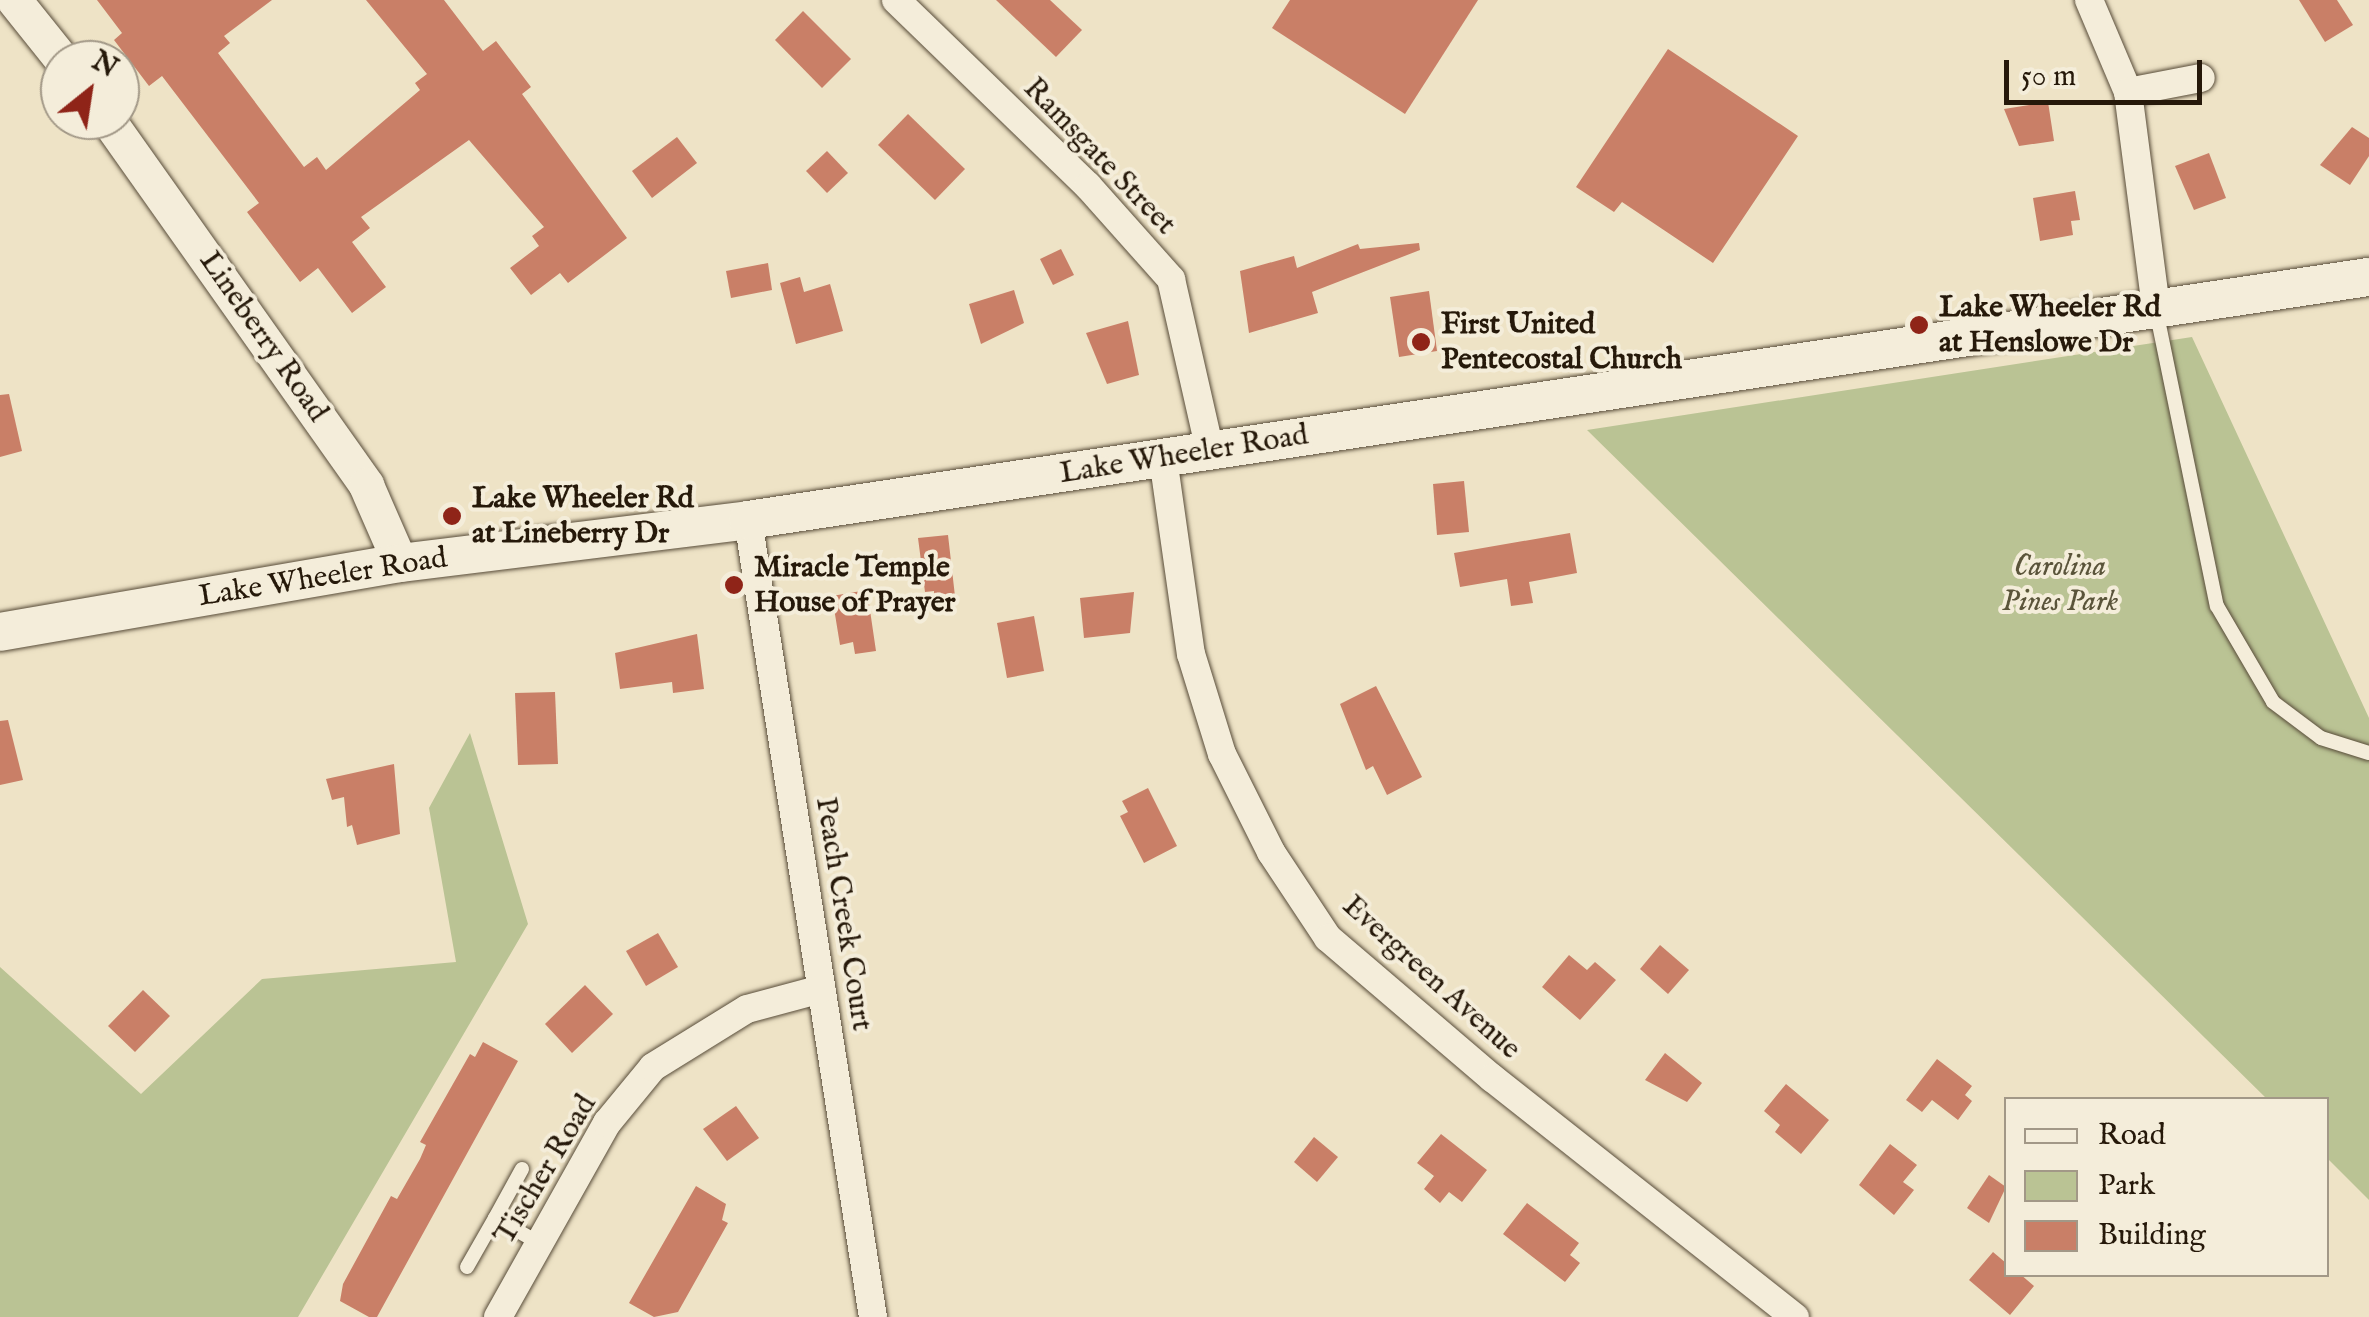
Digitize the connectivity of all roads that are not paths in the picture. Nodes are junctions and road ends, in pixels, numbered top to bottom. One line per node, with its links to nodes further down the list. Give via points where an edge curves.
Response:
1 (14, 0): 4 (street)
2 (896, 0): 10 (street, Ramsgate Street, via 1088,186 1171,279)
3 (2089, 0): 6 (street)
4 (46, 40)
5 (2201, 78): 6 (street)
6 (2128, 92): 9 (street)
7 (122, 140): 13 (street, Lineberry Road, via 366,485)
8 (2369, 276): 9 (main road, Lake Wheeler Road)
9 (2156, 307): 10 (main road, Lake Wheeler Road); 15 (lane, via 2217,606 2257,682 2282,710 2321,738)
10 (1210, 450): 11 (main road, Lake Wheeler Road)
11 (1163, 458): 12 (main road, Lake Wheeler Road); 23 (street, Evergreen Avenue, via 1191,654 1222,754 1272,852 1328,938)
12 (748, 520): 13 (main road, Lake Wheeler Road); 16 (street, Peach Creek Court)
13 (400, 564): 14 (main road, Lake Wheeler Road)
14 (0, 632)
15 (2369, 753)
16 (822, 988): 19 (street, Tischer Road, via 747,1008 653,1067 607,1124); 22 (street, Peach Creek Court)
17 (522, 1169): 18 (lane)
18 (495, 1218): 19 (lane); 20 (lane)
19 (538, 1243): 21 (street, Tischer Road)
20 (467, 1268)
21 (498, 1317)
22 (873, 1317)
23 (1795, 1317)

